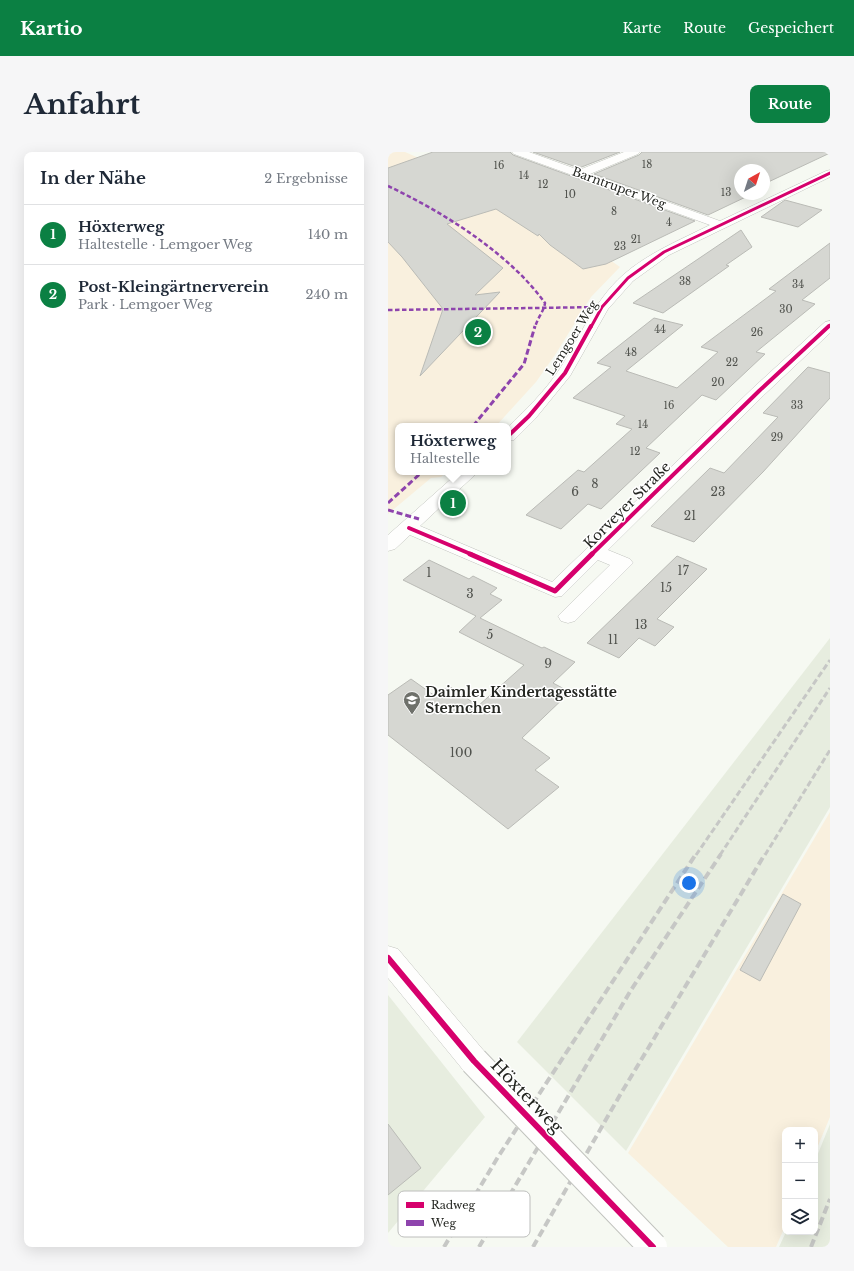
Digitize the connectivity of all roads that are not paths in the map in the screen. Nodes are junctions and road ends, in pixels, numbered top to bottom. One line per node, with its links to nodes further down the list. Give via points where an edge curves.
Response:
1 (518, 152): 4 (street, Barntruper Weg)
2 (634, 152): 4 (street)
3 (830, 173): 5 (street, Lemgoer Weg)
4 (580, 174): 5 (street, Barntruper Weg)
5 (720, 225): 7 (street, Lemgoer Weg, via 664,252 628,278 602,307 565,373)
6 (830, 325): 11 (street, Korveyer Straße, via 759,391)
7 (511, 433)
8 (466, 475): 9 (street)
9 (409, 528): 10 (street); 12 (street)
10 (388, 545)
11 (596, 552): 12 (street, Korveyer Straße); 13 (street, Korveyer Straße, via 623,563)
12 (556, 591): 13 (street)
13 (582, 603): 14 (street, Korveyer Straße)
14 (568, 616)
15 (388, 958): 16 (street, Höxterweg, bridge, via 474,1061)
16 (653, 1247)

